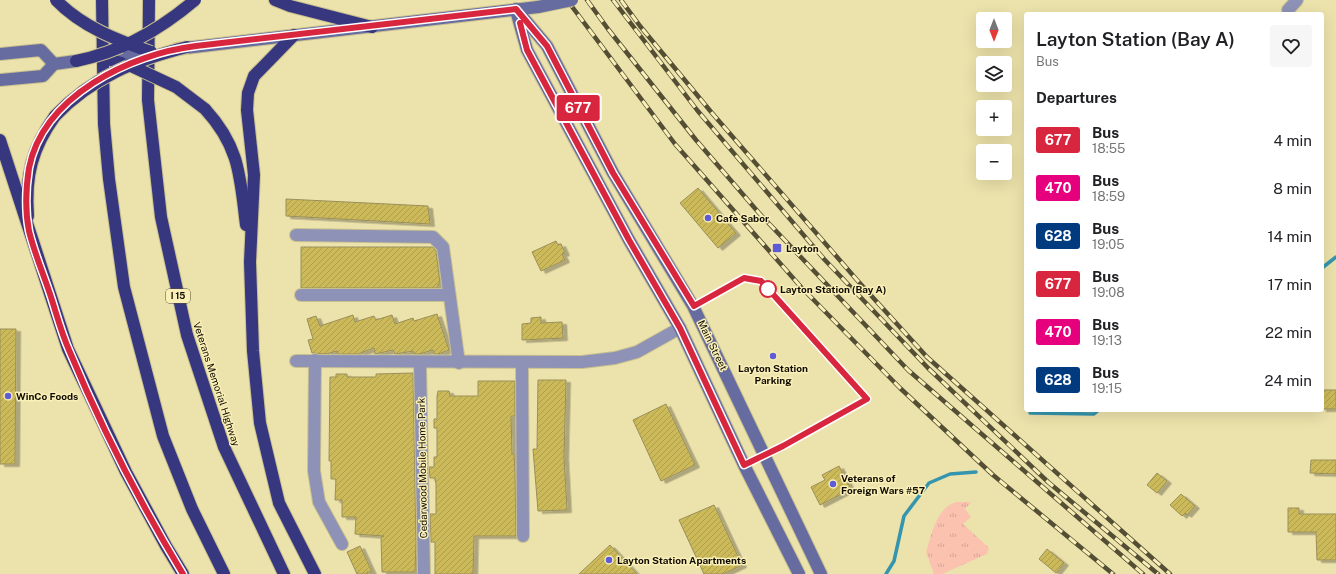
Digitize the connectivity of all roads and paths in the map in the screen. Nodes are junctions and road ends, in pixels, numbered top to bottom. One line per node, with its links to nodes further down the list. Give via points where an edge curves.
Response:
1 (56, 0): 12 (highway, bridge, via 87,24)
2 (102, 0): 36 (highway, via 104,124 124,287 163,436 192,509)
3 (149, 0): 37 (highway, Veterans Memorial Highway / I 15, via 148,100 160,209 187,335 224,447)
4 (195, 0): 12 (highway, bridge, via 160,27)
5 (275, 0): 10 (highway)
6 (572, 0): 8 (main road, bridge)
7 (1297, 0): 9 (street)
8 (516, 9): 10 (main road); 27 (main road, via 527,50 629,240); 41 (main road, Main Street, via 547,46 613,173 694,306)
9 (1288, 10)
10 (372, 27): 11 (main road)
11 (294, 35): 13 (main road); 24 (highway, via 254,76 248,93 247,110 254,175)
12 (128, 44): 14 (highway, bridge); 17 (highway, bridge, via 98,56)
13 (187, 48): 14 (main road, bridge); 19 (highway, bridge)
14 (151, 52): 16 (main road, bridge)
15 (0, 54): 18 (main road, via 41,50)
16 (103, 58): 17 (main road, bridge); 19 (highway)
17 (76, 61): 18 (main road)
18 (54, 64): 20 (main road, via 43,76)
19 (129, 65): 22 (highway, bridge, via 90,86 55,116 37,145 27,191); 24 (highway, bridge, via 176,86 205,109 225,134 236,158)
20 (0, 80)
21 (0, 140): 22 (highway)
22 (29, 230): 35 (highway, via 68,349 126,472)
23 (296, 235): 26 (street, via 433,237 443,247)
24 (250, 262): 38 (highway, via 253,351 260,423 279,503)
25 (301, 295): 26 (street)
26 (449, 295): 31 (street)
27 (680, 328): 32 (street, via 637,352 615,358 582,362); 40 (main road, via 744,465)
28 (315, 360): 29 (street); 30 (street); 34 (street, via 314,471 319,502)
29 (296, 361)
30 (420, 362): 31 (street); 39 (street, Cedarwood Mobile Home Park)
31 (460, 363): 32 (street)
32 (522, 363): 33 (street)
33 (523, 536)
34 (342, 544)
35 (183, 574)
36 (224, 574)
37 (284, 574)
38 (315, 574)
39 (424, 574)
40 (799, 574)
41 (821, 574)

